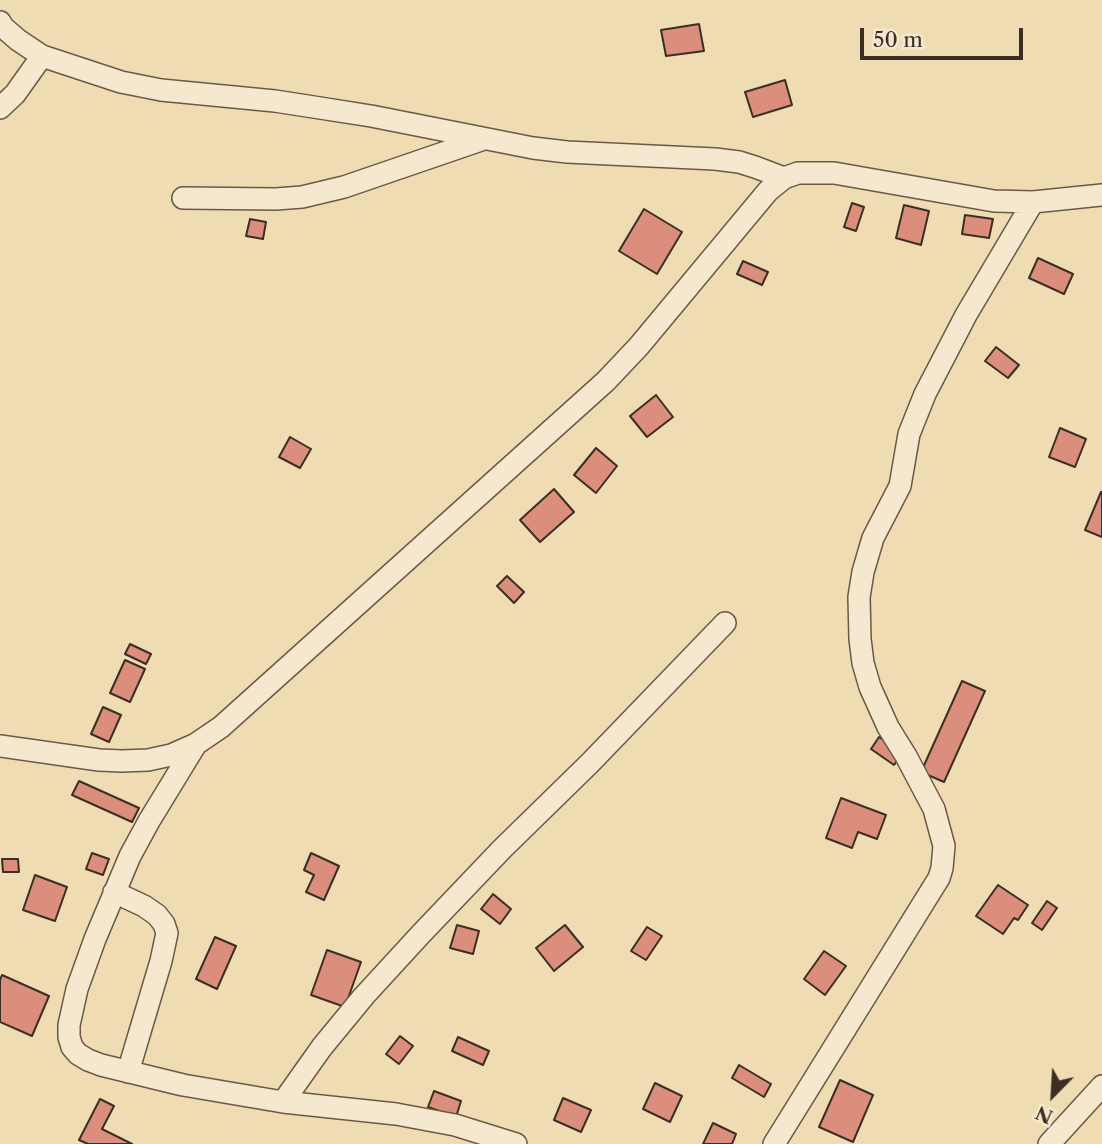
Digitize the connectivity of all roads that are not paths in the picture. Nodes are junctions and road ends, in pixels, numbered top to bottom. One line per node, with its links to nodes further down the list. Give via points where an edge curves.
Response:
1 (0, 22): 2 (street)
2 (42, 56): 3 (street); 4 (street, via 161,90 320,108)
3 (0, 108)
4 (486, 138): 5 (street, via 567,152 738,162); 7 (street, via 302,197)
5 (784, 177): 8 (street, via 834,173 994,201); 10 (street, via 606,381 250,702)
6 (1102, 195): 8 (street)
7 (183, 198)
8 (1033, 202): 17 (street, via 925,394 909,434 900,486 873,538 861,585 863,663 878,707 934,809 944,846 942,868)
9 (725, 623): 15 (street, via 420,935 322,1047)
10 (197, 744): 11 (street, via 171,755 122,761); 12 (street, via 149,821)
11 (0, 746)
12 (114, 892): 13 (street, via 157,915 167,933); 13 (street, via 83,968 69,1037 72,1047 88,1060)
13 (128, 1072): 15 (street)
14 (1102, 1086): 18 (street)
15 (283, 1102): 16 (street, via 408,1116)
16 (516, 1144)
17 (774, 1144)
18 (1049, 1144)

